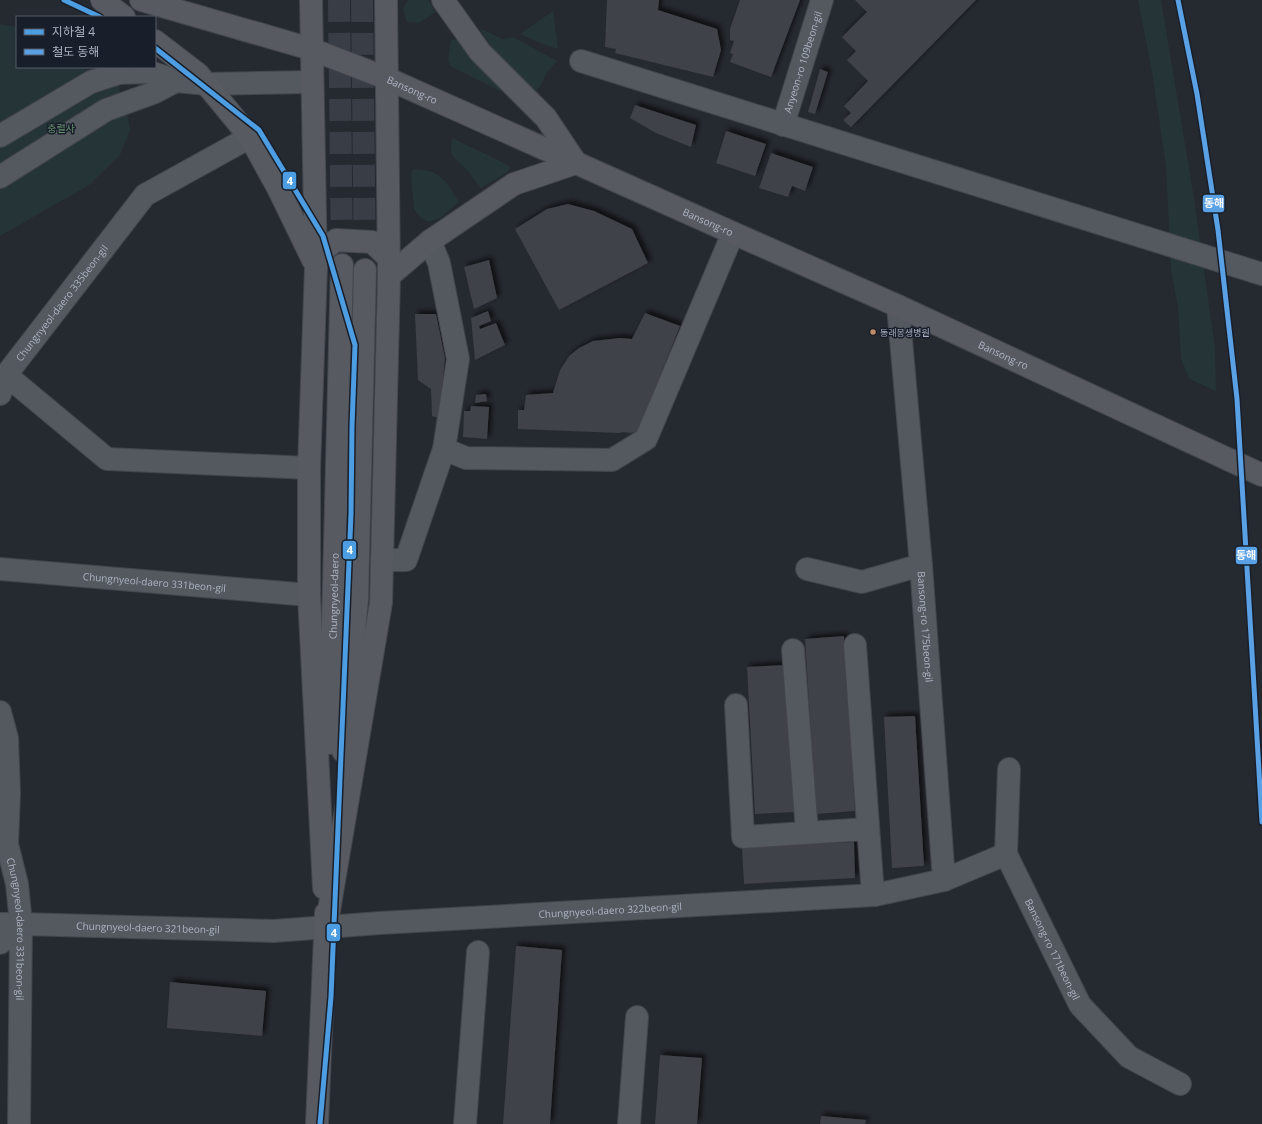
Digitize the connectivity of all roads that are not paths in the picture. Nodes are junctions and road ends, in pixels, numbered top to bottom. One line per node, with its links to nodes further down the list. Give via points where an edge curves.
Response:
1 (141, 0): 7 (main road, Bansong-ro)
2 (311, 0): 7 (main road)
3 (386, 0): 10 (main road)
4 (443, 0): 17 (main road, via 480,52 546,118)
5 (822, 0): 14 (street, Anyeon-ro 109beon-gil)
6 (156, 42): 13 (main road)
7 (311, 49): 10 (main road, Bansong-ro); 12 (main road)
8 (582, 61): 14 (street)
9 (119, 70): 11 (street, via 150,72); 15 (street, via 91,82)
10 (386, 78): 17 (main road, Bansong-ro); 23 (main road)
11 (176, 80): 13 (street); 18 (street, via 153,93 106,110)
12 (312, 82): 13 (street); 21 (main road)
13 (207, 84): 16 (main road)
14 (783, 125): 25 (street)
15 (0, 136)
16 (250, 137): 21 (main road); 27 (street, Chungnyeol-daero 335beon-gil, via 145,195)
17 (576, 163): 19 (main road, Bansong-ro); 20 (main road, via 514,184)
18 (0, 177)
19 (733, 234): 26 (main road, Bansong-ro); 28 (street, via 646,439 612,460 466,458)
20 (430, 241): 23 (main road); 28 (street, via 439,263 458,359)
21 (316, 261): 23 (main road, via 336,240 372,242); 29 (main road)
22 (342, 266): 47 (main road, Chungnyeol-daero)
23 (389, 267): 31 (main road)
24 (365, 270): 47 (main road, Chungnyeol-daero, via 357,599)
25 (1262, 274)
26 (898, 306): 30 (main road, Bansong-ro); 32 (street, Bansong-ro 175beon-gil)
27 (3, 385): 29 (street, Chungnyeol-daero 335beon-gil, via 108,459)
28 (444, 449): 31 (street, via 406,560)
29 (309, 468): 35 (main road)
30 (1262, 475)
31 (382, 560): 47 (main road, via 381,603)
32 (921, 565): 34 (street, via 862,582); 44 (street, Bansong-ro 175beon-gil)
33 (0, 569): 35 (street, Chungnyeol-daero 331beon-gil)
34 (807, 569)
35 (309, 595): 47 (main road)
36 (855, 645): 41 (street)
37 (793, 650): 42 (street)
38 (736, 705): 42 (street, via 743,836)
39 (0, 712): 46 (street, Chungnyeol-daero 331beon-gil, via 7,738 7,844 18,884)
40 (1009, 769): 43 (street, Bansong-ro 171beon-gil)
41 (868, 829): 42 (street); 45 (street)
42 (807, 832)
43 (1006, 854): 44 (street); 52 (street, Bansong-ro 171beon-gil, via 1080,1005 1128,1057)
44 (944, 880): 45 (street, Chungnyeol-daero 322beon-gil)
45 (873, 895): 47 (street, Chungnyeol-daero 322beon-gil)
46 (11, 924): 48 (street, Chungnyeol-daero 321beon-gil); 49 (street); 53 (street, Chungnyeol-daero 331beon-gil)
47 (326, 928): 48 (street, Chungnyeol-daero 322beon-gil); 54 (main road, Chungnyeol-daero)
48 (274, 931)
49 (0, 943)
50 (478, 952): 55 (street)
51 (637, 1017): 56 (street)
52 (1180, 1084)
53 (19, 1124)
54 (317, 1124)
55 (465, 1124)
56 (628, 1124)

